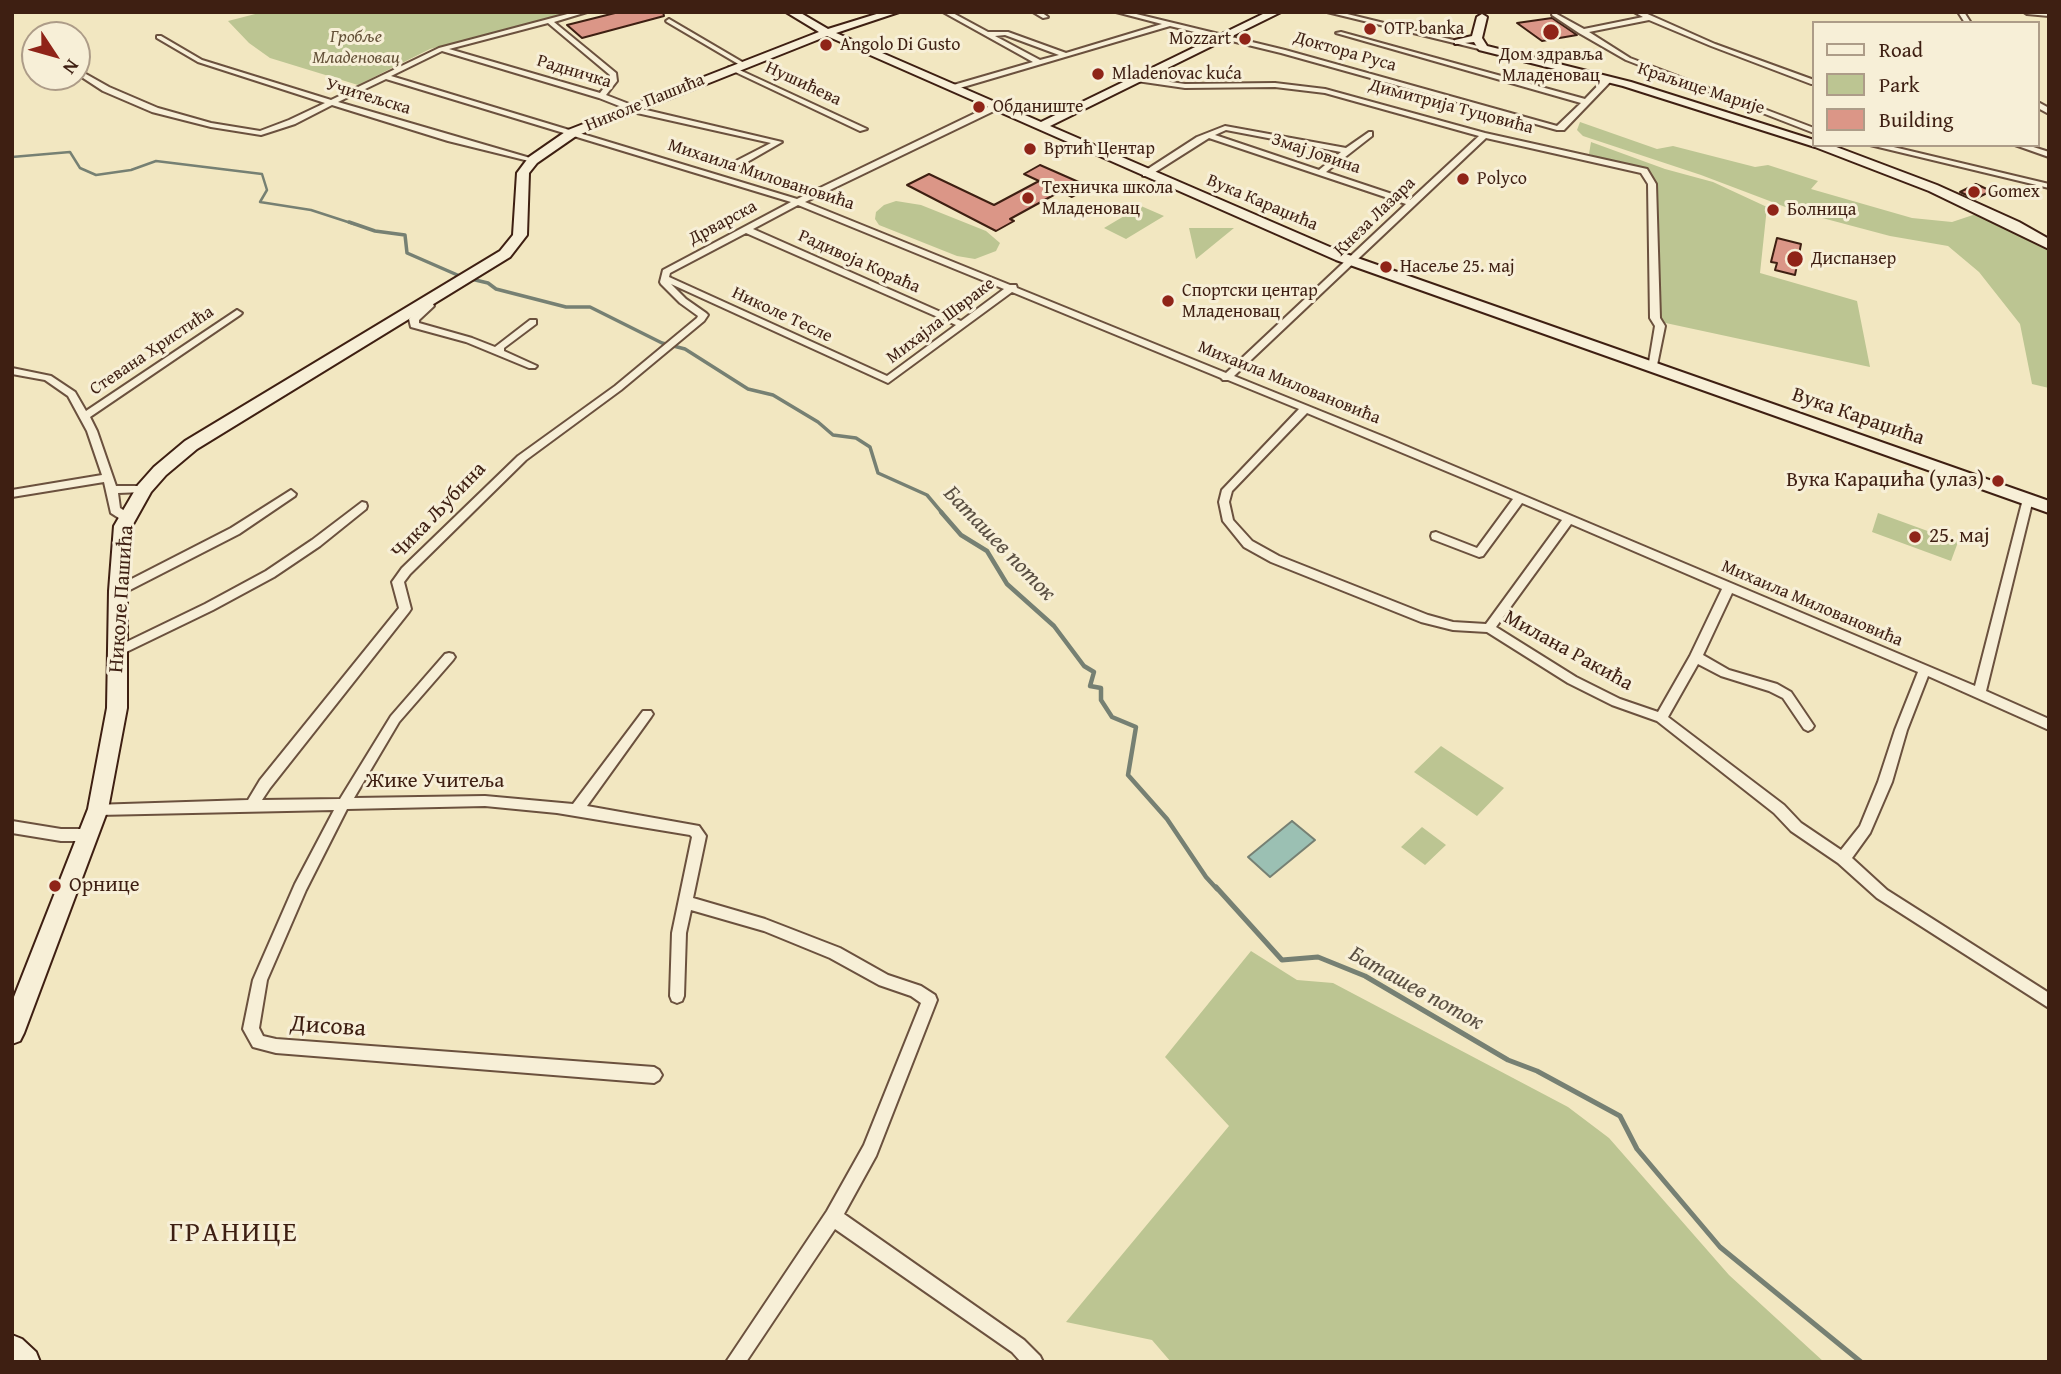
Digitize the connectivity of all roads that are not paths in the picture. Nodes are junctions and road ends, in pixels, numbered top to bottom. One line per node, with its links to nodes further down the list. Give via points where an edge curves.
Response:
1 (584, 12): 16 (street)
2 (791, 12): 20 (street, Вука Караџића)
3 (894, 12): 20 (street, Николе Пашића)
4 (946, 12): 22 (street)
5 (1036, 12): 14 (street)
6 (1119, 12): 18 (street, Доктора Руса)
7 (1276, 12): 24 (street)
8 (1331, 12): 25 (street)
9 (1637, 12): 15 (street)
10 (2027, 12): 11 (street)
11 (2049, 13)
12 (1553, 14): 19 (street)
13 (1482, 15): 26 (street); 26 (street, via 1486,28)
14 (1045, 17)
15 (1648, 18): 19 (street); 35 (street)
16 (549, 21): 27 (street); 37 (street, via 614,74)
17 (669, 21): 30 (street, Нушићева)
18 (1167, 25): 24 (street, Доктора Руса); 28 (street)
19 (1581, 32): 45 (street, via 1628,59)
20 (826, 33): 30 (street, Николе Пашића); 36 (street, Вука Караџића)
21 (1339, 33): 39 (street)
22 (988, 34): 28 (street, via 1006,33); 29 (street)
23 (159, 37): 38 (street, Учитељска, via 200,61)
24 (1221, 38): 33 (street); 39 (street, Доктора Руса, via 1561,128)
25 (1459, 43): 26 (street)
26 (1483, 45): 34 (street, Краљице Марије)
27 (441, 49): 31 (street); 37 (street, Радничка)
28 (1066, 55): 29 (street)
29 (1040, 63): 36 (street)
30 (737, 66): 41 (street, Николе Пашића); 48 (street, Нушићева)
31 (384, 76): 38 (street); 50 (street, Михаила Миловановића)
32 (91, 78): 44 (street, via 139,104 211,125 261,132)
33 (1137, 79): 42 (street); 52 (street, Димитрија Туцовића, via 1185,86 1317,90)
34 (1609, 79): 39 (street); 49 (street, Краљице Марије)
35 (1812, 81)
36 (953, 88): 40 (street, Вука Караџића)
37 (602, 96): 41 (street, Радничка)
38 (331, 102): 44 (street); 63 (street, Учитељска)
39 (1586, 102)
40 (995, 107): 43 (street, Вука Караџића); 68 (street, Дрварска)
41 (631, 108): 50 (street, Николе Пашића); 64 (street, Радничка, via 778,142)
42 (1065, 115): 43 (street); 46 (street); 56 (street, via 1060,131)
43 (1016, 117): 46 (street, Вука Караџића)
44 (292, 122)
45 (1788, 123): 49 (street); 54 (street)
46 (1040, 127): 56 (street, Вука Караџића)
47 (1225, 128): 53 (street); 61 (street)
48 (863, 129)
49 (1775, 131): 55 (street, Краљице Марије)
50 (572, 133): 63 (street, Николе Пашића); 68 (street, Михаила Миловановића)
51 (1369, 134): 61 (street)
52 (1484, 135): 69 (street, Кнеза Лазара); 74 (street, Димитрија Туцовића, via 1636,169 1649,176)
53 (1211, 136): 65 (street, Змај Јовина); 66 (street)
54 (1812, 139)
55 (1812, 140)
56 (1074, 143): 66 (street, Вука Караџића)
57 (2049, 146): 62 (street)
58 (1831, 147): 71 (street, Краљице Марије, via 1926,185)
59 (1883, 147): 67 (street)
60 (2025, 147): 62 (street)
61 (1347, 151): 65 (street)
62 (2045, 154)
63 (533, 160): 76 (street, Николе Пашића, via 522,179 520,235 505,254)
64 (739, 163)
65 (1321, 172): 69 (street, Змај Јовина)
66 (1146, 174): 72 (street, Вука Караџића)
67 (2049, 186)
68 (798, 202): 70 (street, Дрварска); 75 (street, Михаила Миловановића)
69 (1411, 203): 72 (street, Кнеза Лазара)
70 (745, 229): 73 (street, Дрварска, via 666,272); 79 (street, Радивоја Кораћа)
71 (2047, 244)
72 (1352, 261): 82 (street, Вука Караџића); 84 (street, Кнеза Лазара)
73 (664, 278): 85 (street, Николе Тесле); 113 (street, Чика Љубина, via 683,301 703,315 618,387 502,474 405,572 398,582 405,608)
74 (1654, 281): 82 (street, via 1655,318 1660,326)
75 (1013, 287): 79 (street, Михајла Швраке); 84 (street, Михаила Миловановића)
76 (428, 302): 80 (street, via 414,325); 89 (street, Николе Пашића, via 191,444)
77 (237, 313): 87 (street, Стевана Христића)
78 (533, 321): 80 (street, via 500,346)
79 (960, 324): 85 (street, Михајла Швраке)
80 (499, 352): 81 (street)
81 (532, 366)
82 (1653, 368): 94 (street, Вука Караџића)
83 (12, 371): 87 (street, via 57,381 72,394)
84 (1226, 378): 86 (street, Михаила Миловановића)
85 (888, 380)
86 (1305, 409): 93 (street, Михаила Миловановића); 102 (street, Милана Ракића, via 1227,490 1224,508 1236,533 1265,554 1425,619)
87 (85, 416): 88 (street)
88 (106, 478): 90 (street); 91 (street)
89 (144, 489): 90 (street); 97 (street, Николе Пашића)
90 (112, 490): 97 (street, via 115,510)
91 (12, 494)
92 (291, 494): 101 (street, via 235,531)
93 (1520, 498): 98 (street, Михаила Миловановића); 99 (street, via 1479,552)
94 (2028, 499): 96 (street, Вука Караџића); 107 (street)
95 (362, 506): 103 (street, via 270,574)
96 (2049, 507)
97 (126, 517): 101 (street, Николе Пашића)
98 (1569, 519): 100 (street, Михаила Миловановића); 102 (street)
99 (1436, 536)
100 (1729, 587): 105 (street); 106 (street, Михаила Миловановића)
101 (118, 591): 103 (street, Николе Пашића)
102 (1489, 628): 109 (street, Милана Ракића, via 1572,680)
103 (116, 653): 114 (street, Николе Пашића, via 117,708)
104 (449, 657): 112 (street, via 395,719)
105 (1696, 657): 109 (street); 110 (street, via 1725,673 1787,695)
106 (1924, 671): 107 (street, Михаила Миловановића); 118 (street, via 1865,829)
107 (1979, 694): 111 (street, Михаила Миловановића)
108 (646, 714): 115 (street)
109 (1661, 718): 118 (street, Милана Ракића)
110 (1808, 726)
111 (2049, 726)
112 (344, 803): 113 (street, Жике Учитеља); 115 (street, Жике Учитеља, via 485,801); 124 (street, Дисова, via 260,980 251,1030 258,1042)
113 (251, 807): 114 (street, Жике Учитеља)
114 (98, 809): 117 (street, Николе Пашића)
115 (576, 811): 119 (street, Жике Учитеља, via 694,830 699,836)
116 (12, 827): 117 (street)
117 (87, 835): 123 (street, Николе Пашића)
118 (1843, 859): 122 (street, Милана Ракића, via 1882,894)
119 (685, 902): 120 (street, Жике Учитеља); 121 (street, via 823,948)
120 (677, 996)
121 (930, 1000): 125 (street, via 870,1150)
122 (2049, 1000)
123 (12, 1033)
124 (654, 1075)
125 (833, 1217): 128 (street); 129 (street, via 1018,1346)
126 (12, 1349): 127 (street)
127 (26, 1362)
128 (735, 1362)
129 (1034, 1362)

